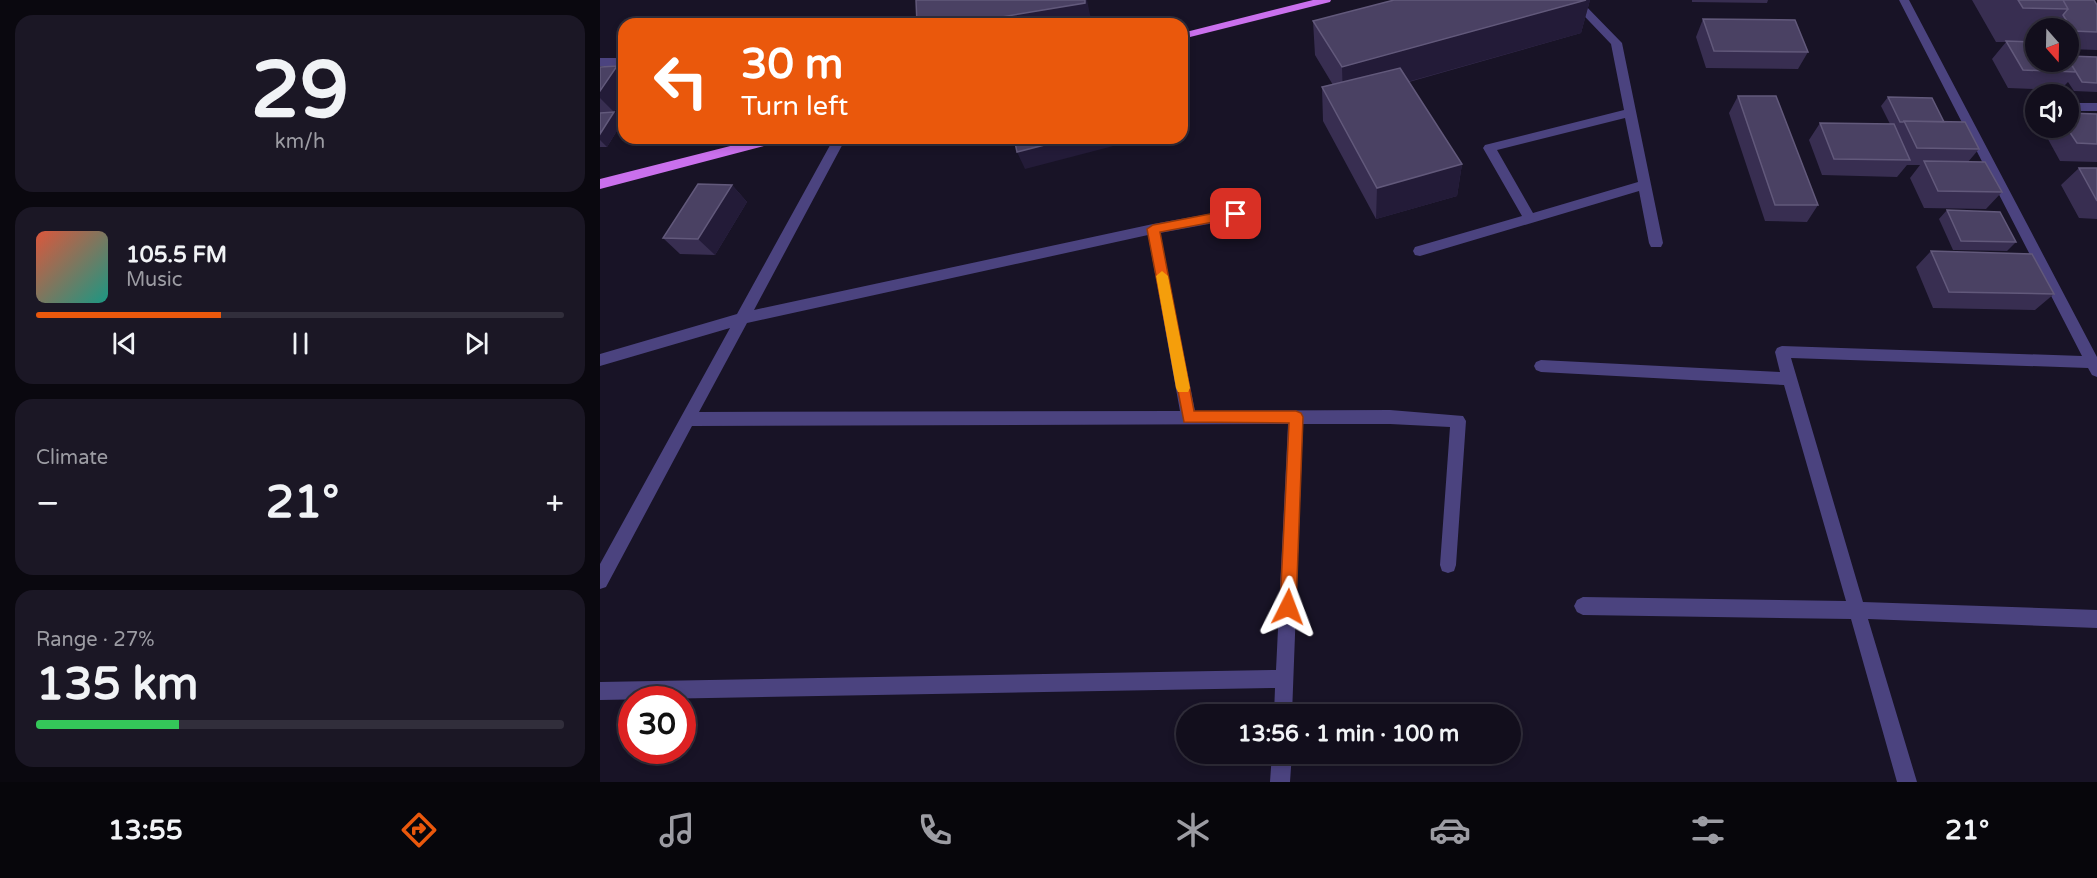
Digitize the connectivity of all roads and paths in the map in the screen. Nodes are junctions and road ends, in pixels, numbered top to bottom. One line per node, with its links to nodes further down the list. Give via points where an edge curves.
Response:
1 (1326, 0): 4 (main road)
2 (1574, 0): 9 (street, via 1616,43)
3 (1904, 0): 22 (street)
4 (1188, 34)
5 (600, 62): 6 (street)
6 (618, 62)
7 (2079, 106): 8 (street)
8 (2097, 107)
9 (1629, 112): 13 (street); 15 (street, via 1489,148)
10 (755, 144): 12 (main road)
11 (837, 144): 19 (street)
12 (600, 184)
13 (1644, 185): 15 (street); 17 (street)
14 (1236, 214): 16 (street)
15 (1530, 219): 18 (street)
16 (1153, 229): 19 (street); 24 (street)
17 (1656, 243)
18 (1420, 251)
19 (743, 318): 20 (street); 26 (street)
20 (600, 360)
21 (1541, 366): 23 (street)
22 (2095, 366): 23 (street, via 1782,352)
23 (1789, 379): 30 (street)
24 (1189, 417): 25 (street); 26 (street)
25 (1296, 417): 27 (street, via 1458,421); 32 (street)
26 (688, 419): 28 (street)
27 (1448, 565)
28 (600, 581)
29 (1583, 606): 30 (street)
30 (1857, 610): 31 (street); 37 (street)
31 (2097, 619)
32 (1285, 679): 33 (street); 34 (street)
33 (600, 691)
34 (1284, 704)
35 (1281, 764): 36 (street)
36 (1280, 782)
37 (1907, 782)

